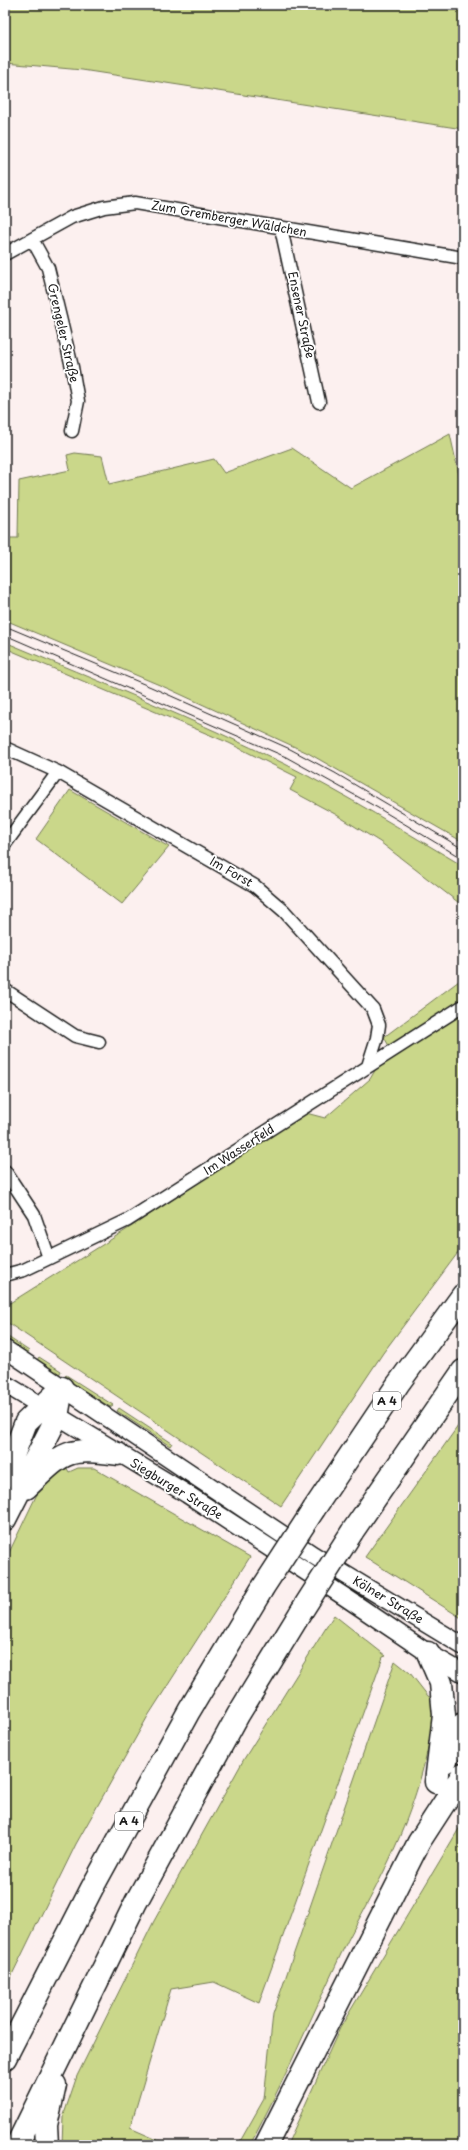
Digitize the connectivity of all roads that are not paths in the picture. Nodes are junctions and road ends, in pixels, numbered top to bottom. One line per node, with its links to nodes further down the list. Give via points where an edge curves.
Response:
1 (281, 228): 2 (street, Zum Gremberger Wäldchen, via 135,203 104,207 72,217); 4 (street, Zum Gremberger Wäldchen); 5 (street, Ensener Straße)
2 (32, 239): 3 (street, Zum Gremberger Wäldchen); 6 (street, Grengeler Straße, via 48,268 72,367 78,401)
3 (5, 254)
4 (463, 258)
5 (319, 402)
6 (72, 431)
7 (5, 748): 8 (street, Im Forst)
8 (58, 772): 9 (street); 13 (street, Im Forst, via 255,886 284,912 373,1009 379,1025)
9 (5, 844)
10 (5, 990): 12 (street, via 75,1036)
11 (463, 1006): 13 (street, Im Wasserfeld)
12 (99, 1042)
13 (368, 1066): 15 (street, Im Wasserfeld, via 128,1220)
14 (5, 1171): 15 (street, via 34,1215)
15 (49, 1258): 16 (street, Im Wasserfeld, via 24,1270)
16 (5, 1275)
17 (463, 1295): 34 (highway, A 4, bridge, via 398,1384 262,1589 189,1711)
18 (5, 1350): 21 (main road, Siegburger Straße)
19 (463, 1371): 33 (highway, bridge, via 352,1532 238,1715 136,1902)
20 (5, 1384): 22 (main road, Siegburger Straße)
21 (62, 1388): 22 (highway); 26 (main road, Siegburger Straße)
22 (49, 1412): 23 (main road, Siegburger Straße); 24 (highway, via 26,1422); 25 (highway)
23 (118, 1454): 25 (highway, via 79,1450 65,1454 50,1465); 27 (main road, Siegburger Straße, via 187,1494)
24 (5, 1476)
25 (9, 1509)
26 (313, 1555): 28 (main road, Kölner Straße)
27 (345, 1597): 29 (main road, Kölner Straße)
28 (463, 1646)
29 (428, 1653): 30 (main road, Kölner Straße); 32 (highway, via 441,1683)
30 (463, 1673)
31 (463, 1724): 32 (highway)
32 (454, 1781): 37 (highway, via 419,1842)
33 (63, 2048): 35 (highway); 36 (highway, via 46,2125)
34 (5, 2058)
35 (17, 2145)
36 (46, 2145)
37 (266, 2145)

